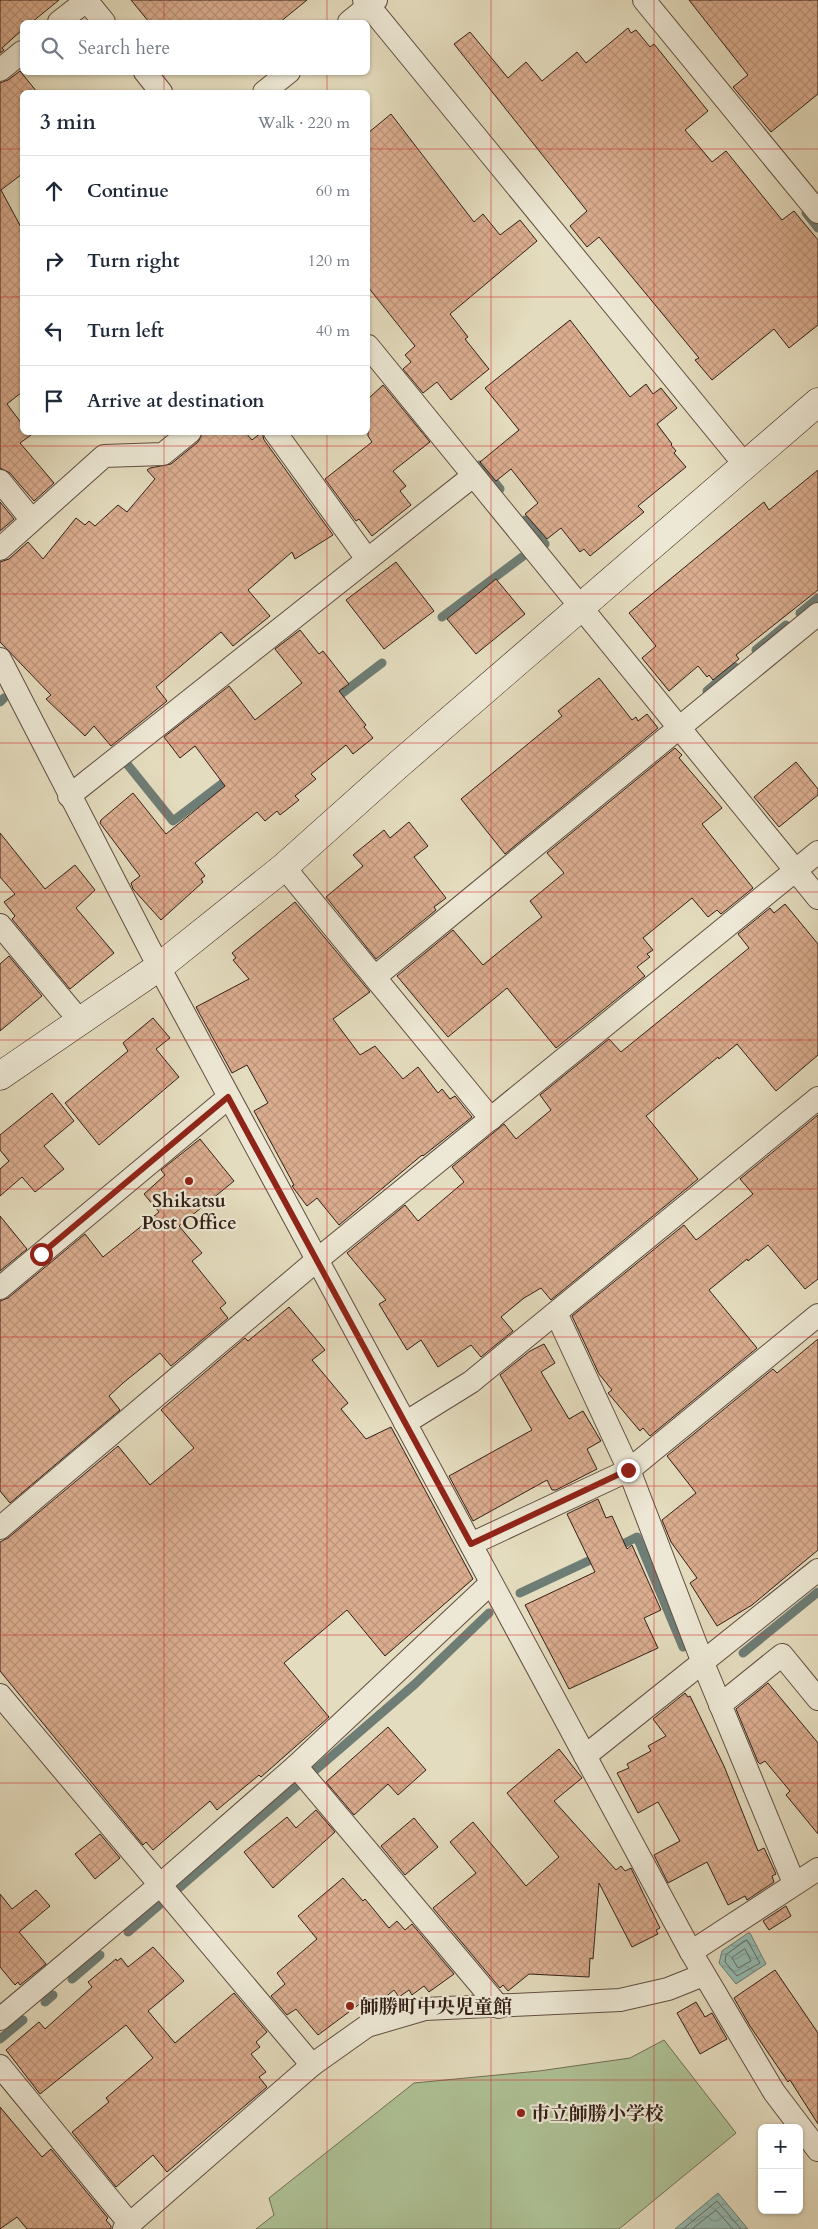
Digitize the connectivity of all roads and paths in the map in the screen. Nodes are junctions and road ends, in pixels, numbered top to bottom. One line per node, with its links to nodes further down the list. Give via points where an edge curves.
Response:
1 (86, 0): 4 (street); 5 (street)
2 (644, 0): 13 (street)
3 (370, 2): 6 (street); 18 (street)
4 (61, 20)
5 (102, 20)
6 (351, 20)
7 (20, 54): 8 (street)
8 (0, 70)
9 (147, 75): 11 (street)
10 (284, 75): 12 (street)
11 (159, 90)
12 (266, 90)
13 (818, 212)
14 (370, 348): 19 (street)
15 (818, 402): 18 (street)
16 (186, 435): 21 (street, via 163,454 104,456)
17 (277, 435): 23 (street)
18 (745, 465): 24 (street)
19 (473, 476): 23 (street); 24 (street)
20 (0, 482): 21 (street)
21 (31, 519): 22 (street)
22 (0, 549)
23 (368, 559): 28 (street)
24 (581, 607): 27 (street); 30 (street)
25 (818, 614): 27 (street)
26 (0, 660): 28 (street)
27 (679, 728): 31 (street); 35 (street)
28 (69, 796): 34 (street)
29 (818, 852): 31 (street)
30 (284, 867): 34 (street); 35 (street)
31 (795, 870): 32 (street); 40 (street)
32 (818, 898)
33 (0, 925): 36 (street)
34 (159, 967): 36 (street); 38 (street)
35 (375, 977): 40 (street)
36 (80, 1021): 37 (street)
37 (0, 1076)
38 (228, 1097): 41 (street); 42 (street)
39 (818, 1098): 43 (street)
40 (491, 1119): 41 (street)
41 (317, 1260): 45 (street); 47 (street)
42 (0, 1288)
43 (556, 1312): 45 (street, via 471,1382); 46 (street)
44 (818, 1315): 46 (street)
45 (405, 1423): 48 (street)
46 (628, 1470): 48 (street); 51 (street)
47 (0, 1528)
48 (471, 1544): 50 (street)
49 (818, 1570): 51 (street)
50 (491, 1583): 55 (street); 56 (street)
51 (703, 1663): 54 (street); 55 (street)
52 (0, 1695): 59 (street)
53 (818, 1699): 54 (street, via 782,1655)
54 (720, 1705): 58 (street)
55 (585, 1756): 60 (street)
56 (303, 1774): 59 (street); 62 (street)
57 (818, 1869): 58 (street)
58 (794, 1883): 60 (street)
59 (167, 1894): 63 (street); 64 (street)
60 (691, 1952): 61 (street)
61 (703, 1974): 62 (street, via 668,1990 620,2000); 66 (street, via 774,2092)
62 (499, 2007): 64 (street, via 425,2009 367,2026)
63 (0, 2019)
64 (312, 2065): 67 (street)
65 (0, 2066): 67 (street)
66 (817, 2147)
67 (127, 2226)

